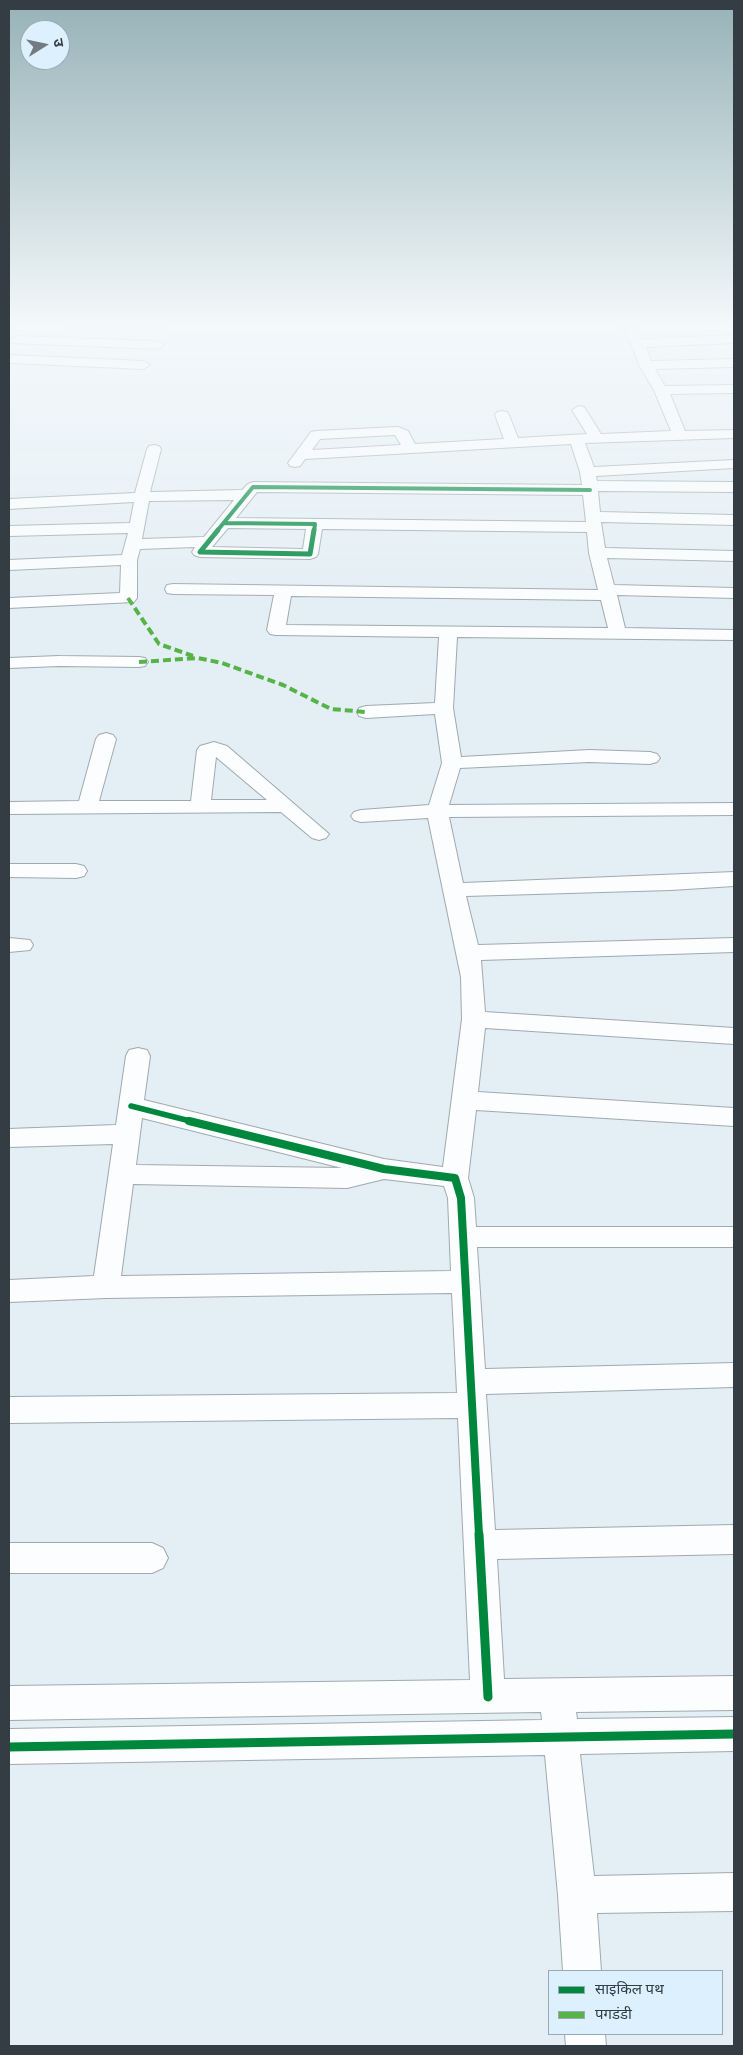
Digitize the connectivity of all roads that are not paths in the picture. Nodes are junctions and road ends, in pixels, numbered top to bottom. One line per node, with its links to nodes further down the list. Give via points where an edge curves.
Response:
1 (504, 419): 8 (street)
2 (585, 419): 6 (street)
3 (673, 419): 5 (street)
4 (734, 434): 5 (street)
5 (680, 436): 6 (street)
6 (597, 438): 7 (street)
7 (576, 439): 8 (street); 12 (street)
8 (513, 443): 10 (street)
9 (154, 449): 15 (street)
10 (298, 459)
11 (734, 464): 12 (street)
12 (589, 482): 13 (street); 14 (street, via 253,487); 18 (street)
13 (734, 488)
14 (246, 495): 15 (street); 19 (street)
15 (142, 497): 16 (street); 21 (street)
16 (9, 504)
17 (734, 520): 18 (street)
18 (594, 522): 20 (street); 25 (street)
19 (224, 523): 20 (street); 23 (street)
20 (315, 524): 23 (street, via 310,554 200,552)
21 (137, 528): 22 (street); 24 (street)
22 (9, 531)
23 (208, 542): 24 (street)
24 (131, 552): 27 (street); 32 (street, via 128,598)
25 (597, 553): 26 (street); 30 (street)
26 (734, 556)
27 (9, 565)
28 (173, 589): 29 (street)
29 (283, 591): 30 (street); 33 (street, via 276,630)
30 (607, 592): 31 (street); 34 (street)
31 (734, 593)
32 (9, 603)
33 (448, 631): 34 (street); 38 (street)
34 (618, 633): 35 (street)
35 (734, 635)
36 (139, 662): 37 (street)
37 (9, 663)
38 (444, 708): 39 (street); 42 (street)
39 (366, 712)
40 (106, 739): 43 (street)
41 (650, 758): 42 (street, via 589,756)
42 (452, 762): 48 (street)
43 (88, 806): 45 (street); 46 (street)
44 (286, 806): 45 (street); 45 (street, via 214,748 207,750); 50 (street)
45 (200, 807)
46 (9, 808)
47 (734, 808): 48 (street)
48 (436, 811): 49 (street); 54 (street)
49 (361, 816)
50 (319, 834)
51 (9, 871): 52 (street)
52 (76, 871)
53 (734, 879): 54 (street)
54 (454, 890): 56 (street)
55 (734, 945): 56 (street)
56 (468, 953): 57 (street)
57 (474, 1019): 58 (street); 60 (street)
58 (734, 1036)
59 (138, 1056): 61 (street)
60 (464, 1100): 62 (street); 67 (street)
61 (131, 1106): 63 (street); 65 (street)
62 (734, 1117)
63 (127, 1134): 64 (street); 66 (street)
64 (9, 1138)
65 (384, 1169): 66 (street, via 347,1178); 67 (street)
66 (122, 1174): 71 (street)
67 (455, 1178): 68 (street, via 461,1198)
68 (463, 1237): 69 (street); 70 (street)
69 (734, 1237)
70 (465, 1282): 71 (street); 74 (street)
71 (106, 1287): 72 (street)
72 (9, 1291)
73 (734, 1375): 74 (street)
74 (471, 1394): 75 (street); 77 (street)
75 (9, 1410)
76 (734, 1539): 77 (street)
77 (480, 1545): 82 (street)
78 (9, 1558): 79 (street)
79 (152, 1558)
80 (734, 1693): 81 (street)
81 (557, 1696): 82 (street); 85 (street)
82 (488, 1697): 83 (street)
83 (9, 1703)
84 (734, 1734): 85 (street)
85 (561, 1737): 86 (street); 88 (street)
86 (9, 1747)
87 (734, 1892): 88 (street)
88 (577, 1895): 89 (street)
89 (582, 1970)

